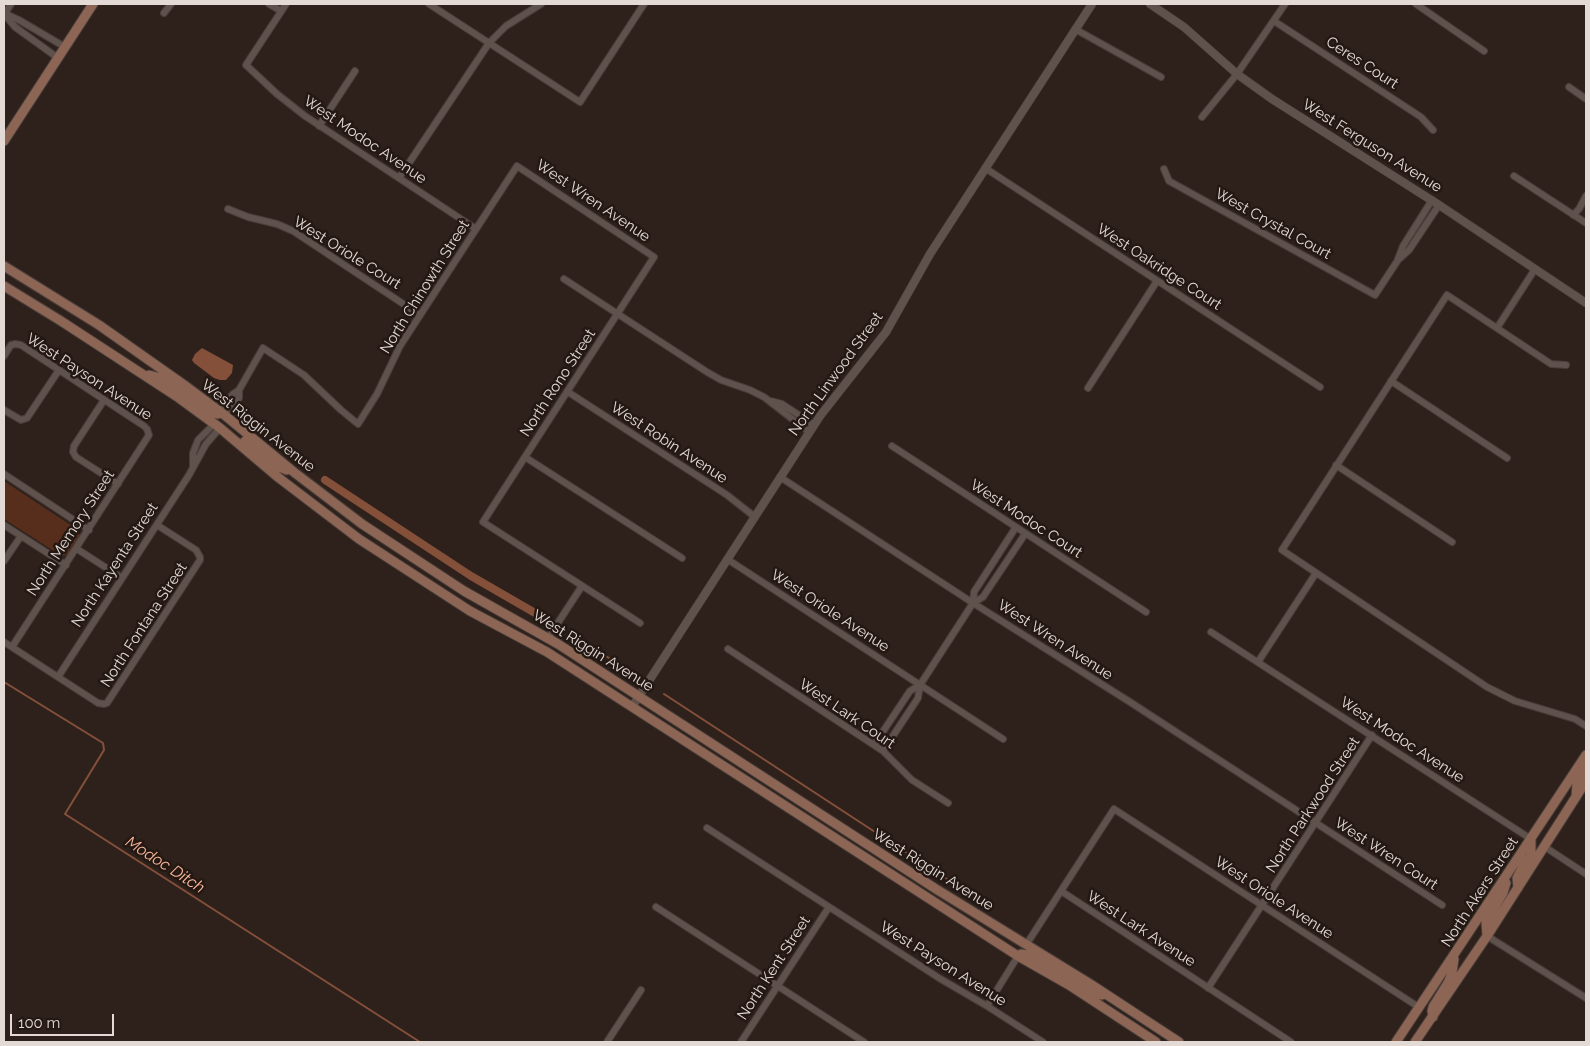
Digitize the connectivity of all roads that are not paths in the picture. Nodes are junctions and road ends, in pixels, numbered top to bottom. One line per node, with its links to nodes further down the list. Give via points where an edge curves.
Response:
1 (11, 4): 14 (street)
2 (93, 4): 19 (main road)
3 (171, 4): 15 (street)
4 (269, 4): 13 (street)
5 (286, 4): 13 (street)
6 (429, 4): 18 (street)
7 (541, 4): 18 (street, via 506,26)
8 (644, 4): 18 (street, via 580,102)
9 (1092, 4): 17 (street, North Linwood Street)
10 (1150, 4): 23 (street, West Ferguson Avenue, via 1184,27)
11 (1285, 4): 16 (street)
12 (1416, 4): 20 (street)
13 (281, 11): 28 (street, West Modoc Avenue, via 246,65 277,94)
14 (4, 14): 19 (street); 21 (street, via 15,27)
15 (164, 14)
16 (1274, 21): 23 (street); 29 (street, Ceres Court, via 1421,117)
17 (1075, 29): 24 (street); 32 (street, North Linwood Street)
18 (489, 43): 35 (street)
19 (65, 47): 21 (main road)
20 (1484, 51)
21 (58, 58): 30 (main road)
22 (355, 71): 28 (street)
23 (1238, 74): 27 (street); 37 (street, West Ferguson Avenue, via 1300,118)
24 (1161, 77)
25 (1569, 87): 26 (street)
26 (1586, 99)
27 (1202, 117)
28 (320, 126): 35 (street, West Modoc Avenue)
29 (1433, 130)
30 (4, 141)
31 (517, 166): 41 (street, North Chinowth Street); 42 (street, West Wren Avenue)
32 (985, 168): 46 (street, West Oakridge Court); 64 (street, North Linwood Street, via 920,269 886,332)
33 (1164, 170): 37 (street, West Crystal Court, via 1169,181 1375,295 1408,250)
34 (1514, 176): 39 (street)
35 (400, 178): 41 (street, West Modoc Avenue)
36 (1586, 196): 39 (street)
37 (1436, 202): 44 (street, West Ferguson Avenue)
38 (228, 209): 50 (street, West Oriole Court, via 293,231)
39 (1573, 215): 40 (street)
40 (1586, 223)
41 (476, 228): 50 (street, North Chinowth Street)
42 (654, 257): 49 (street, North Rono Street)
43 (4, 266): 62 (main road, West Riggin Avenue, via 104,328)
44 (1536, 269): 48 (street, West Ferguson Avenue); 51 (street)
45 (564, 279): 49 (street)
46 (1157, 281): 57 (street, West Oakridge Court); 58 (street)
47 (4, 286): 55 (main road, West Riggin Avenue)
48 (1586, 303)
49 (618, 314): 59 (street, North Rono Street); 64 (street, via 714,376 782,404)
50 (420, 315): 62 (street, North Chinowth Street, via 358,424 304,375 262,348 239,390 238,398 230,410)
51 (1497, 328): 53 (street, via 1551,364); 56 (street, via 1447,295)
52 (4, 356): 54 (street, West Payson Avenue, via 15,344 21,345)
53 (1566, 365)
54 (59, 370): 60 (street, West Payson Avenue); 61 (street, via 24,420)
55 (142, 373): 62 (main road, via 161,378 211,412); 63 (main road, West Riggin Avenue)
56 (1391, 381): 70 (street); 71 (street)
57 (1320, 387)
58 (1088, 388)
59 (568, 392): 69 (street, North Rono Street); 77 (street, West Robin Avenue, via 727,495)
60 (104, 400): 65 (street, West Payson Avenue); 76 (street, via 73,452)
61 (4, 410)
62 (221, 412): 73 (main road, West Riggin Avenue)
63 (217, 426): 67 (street, via 204,432); 68 (street, North Kayenta Street); 73 (main road, via 221,424 276,466); 105 (main road, West Riggin Avenue, via 359,539 470,611 547,652)
64 (812, 429): 75 (street, North Linwood Street)
65 (149, 432): 76 (street, North Memory Street)
66 (892, 446): 80 (street, West Modoc Court)
67 (195, 447): 68 (street); 72 (street, North Kayenta Street)
68 (202, 450): 72 (street, North Kayenta Street)
69 (525, 457): 86 (street); 92 (street, North Rono Street, via 483,522)
70 (1508, 458)
71 (1336, 465): 84 (street); 90 (street, via 1282,550)
72 (193, 467): 79 (street, North Kayenta Street)
73 (295, 473): 97 (main road, West Riggin Avenue, via 362,524 452,583)
74 (4, 474): 81 (street)
75 (780, 477): 77 (street, North Linwood Street); 93 (street, West Wren Avenue)
76 (118, 484): 81 (street, North Memory Street)
77 (755, 517): 87 (street, North Linwood Street)
78 (4, 525): 83 (street)
79 (157, 525): 91 (street, North Kayenta Street); 102 (street, North Fontana Street, via 196,550 199,564 109,701 98,703)
80 (1016, 527): 82 (street, West Modoc Court); 93 (street, via 974,592)
81 (89, 530): 85 (street, North Memory Street)
82 (1025, 534): 93 (street, via 983,597); 94 (street, West Modoc Court)
83 (21, 536): 88 (street); 89 (street)
84 (1452, 542)
85 (77, 548): 89 (street, North Memory Street); 91 (street)
86 (682, 558)
87 (727, 559): 103 (street, West Oriole Avenue); 104 (street, North Linwood Street)
88 (4, 561)
89 (66, 565): 99 (street, North Memory Street)
90 (1316, 573): 101 (street); 106 (street, via 1487,687 1515,701 1575,719)
91 (122, 578): 102 (street, North Kayenta Street)
92 (582, 586): 95 (street); 97 (street)
93 (973, 603): 103 (street); 116 (street, West Wren Avenue)
94 (1146, 612)
95 (640, 624)
96 (1211, 632): 101 (street)
97 (548, 638): 104 (main road, West Riggin Avenue)
98 (4, 642): 99 (street)
99 (12, 647): 102 (street)
100 (728, 649): 109 (street, West Lark Court)
101 (1258, 662): 107 (street, West Modoc Avenue)
102 (58, 677)
103 (920, 685): 108 (street); 109 (street, via 910,691); 110 (street, via 918,698)
104 (639, 696): 105 (street, North Linwood Street); 130 (main road, West Riggin Avenue)
105 (632, 707): 124 (main road, West Riggin Avenue)
106 (1586, 726)
107 (1372, 735): 116 (street, North Parkwood Street); 118 (street, West Modoc Avenue)
108 (1003, 739)
109 (874, 745): 110 (street, West Lark Court)
110 (883, 751): 115 (street, West Lark Court, via 912,780)
111 (1586, 755): 118 (main road, North Akers Street)
112 (1586, 768): 114 (main road, via 1577,782)
113 (1586, 781): 114 (main road, North Akers Street)
114 (1576, 797): 119 (main road, North Akers Street)
115 (948, 804)
116 (1316, 823): 125 (street, West Wren Court); 126 (street, North Parkwood Street)
117 (707, 828): 127 (street, West Payson Avenue)
118 (1531, 839): 120 (main road, North Akers Street); 122 (main road, via 1531,855 1518,878)
119 (1545, 847): 121 (street); 122 (main road, North Akers Street)
120 (1509, 873): 129 (main road, via 1503,894 1486,922); 132 (main road, North Akers Street)
121 (1586, 874)
122 (1518, 888): 129 (main road, North Akers Street)
123 (1061, 891): 126 (street, West Oriole Avenue, via 1114,809); 130 (street); 134 (street, West Lark Avenue)
124 (939, 905): 130 (main road, via 952,908 1012,945); 131 (main road, West Riggin Avenue)
125 (1442, 905)
126 (1262, 906): 134 (street, North Parkwood Street); 139 (street, West Oriole Avenue)
127 (829, 907): 133 (street, North Kent Street); 138 (street, West Payson Avenue)
128 (656, 908): 133 (street)
129 (1487, 936): 137 (street); 140 (main road, North Akers Street)
130 (1026, 945): 136 (main road, West Riggin Avenue)
131 (1018, 956): 136 (main road, via 1028,955 1093,993); 138 (street); 145 (main road, West Riggin Avenue)
132 (1454, 956): 139 (main road, North Akers Street); 140 (main road, via 1452,973 1433,1007)
133 (778, 986): 142 (street, North Kent Street); 143 (street)
134 (1208, 988): 147 (street)
135 (641, 990): 141 (street)
136 (1112, 998): 146 (main road, West Riggin Avenue)
137 (1586, 998)
138 (987, 1006): 144 (street, West Payson Avenue)
139 (1420, 1008): 148 (main road, North Akers Street)
140 (1433, 1017): 149 (main road, North Akers Street)
141 (607, 1042)
142 (741, 1042)
143 (864, 1042)
144 (1043, 1042)
145 (1156, 1042)
146 (1179, 1042)
147 (1291, 1042)
148 (1396, 1042)
149 (1415, 1042)

